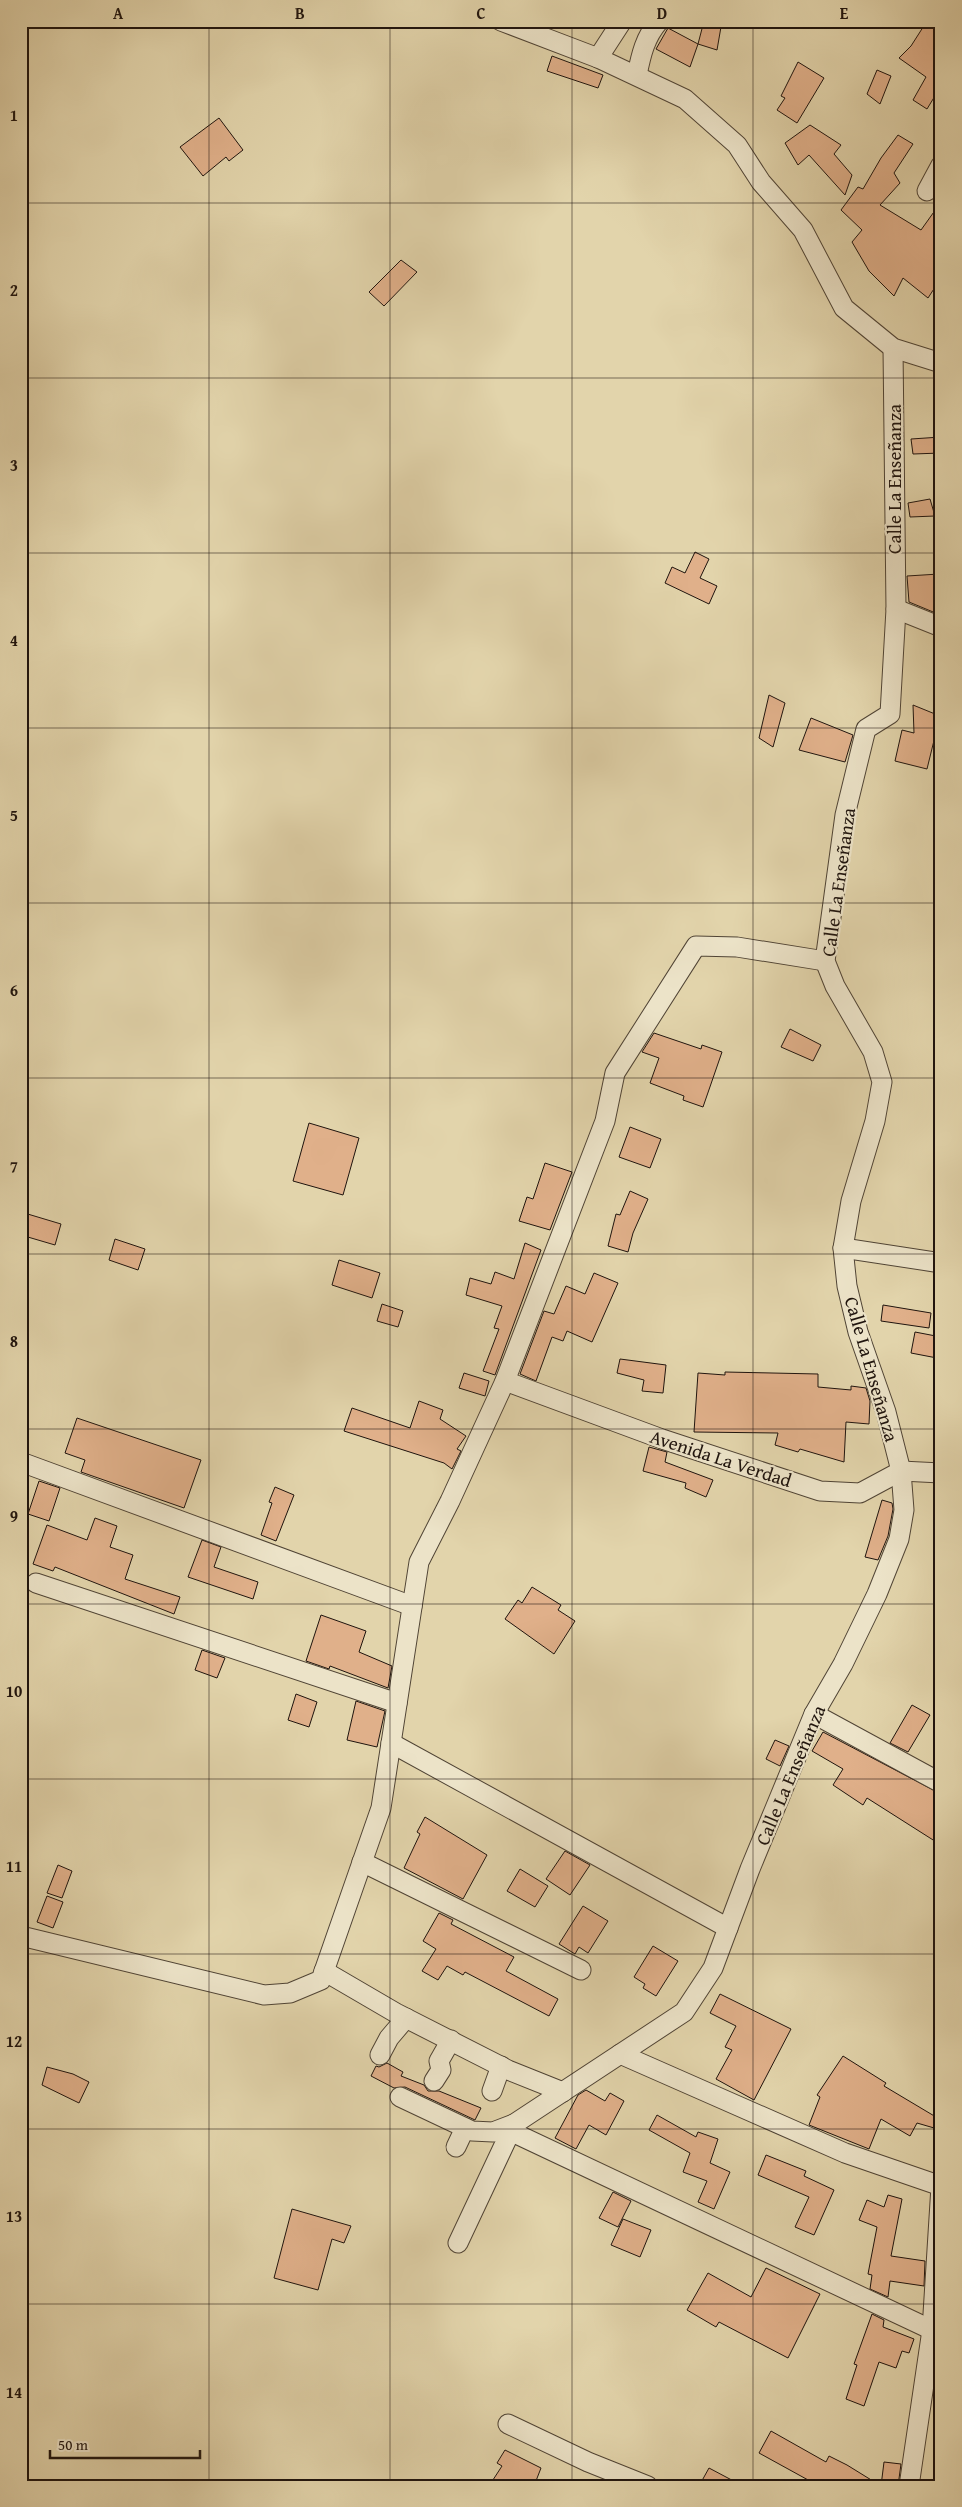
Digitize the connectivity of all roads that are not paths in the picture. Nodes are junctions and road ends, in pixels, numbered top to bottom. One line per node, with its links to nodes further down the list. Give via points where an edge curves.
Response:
1 (501, 21): 4 (street)
2 (622, 21): 4 (street)
3 (659, 21): 5 (street, via 651,30)
4 (598, 58): 5 (street)
5 (637, 75): 8 (street, via 685,99 736,145 761,182 803,230 844,308)
6 (941, 165): 7 (street)
7 (927, 192)
8 (893, 348): 9 (street); 10 (street, Calle La Enseñanza)
9 (941, 363)
10 (896, 609): 11 (street); 12 (street, Calle La Enseñanza, via 890,714 866,729 845,815)
11 (941, 627)
12 (825, 961): 13 (street, Calle La Enseñanza, via 835,986 873,1052 882,1082 875,1120 851,1201); 15 (street, via 737,947 696,946 616,1073 605,1121)
13 (843, 1248): 14 (street); 17 (street, Calle La Enseñanza, via 858,1332 886,1412)
14 (941, 1263)
15 (505, 1381): 17 (street, Avenida La Verdad, via 662,1440 820,1491 860,1493); 20 (street, via 419,1562)
16 (21, 1462): 20 (street)
17 (901, 1471): 18 (street); 22 (street, Calle La Enseñanza, via 904,1510 898,1539 877,1594)
18 (941, 1473)
19 (36, 1582): 21 (street)
20 (412, 1606): 21 (street)
21 (398, 1703): 23 (street)
22 (814, 1714): 24 (street); 26 (street, Calle La Enseñanza)
23 (391, 1743): 25 (street, via 381,1808); 26 (street)
24 (941, 1783)
25 (362, 1862): 28 (street); 29 (street)
26 (728, 1928): 32 (street, Calle La Enseñanza, via 712,1968 684,2012)
27 (21, 1936): 29 (street, via 264,1994 290,1994 321,1980)
28 (581, 1970)
29 (324, 1971): 30 (street)
30 (406, 2018): 31 (street); 33 (street)
31 (451, 2040): 34 (street); 35 (street, via 439,2061 441,2070)
32 (620, 2054): 37 (street, Calle La Enseñanza); 42 (street, via 845,2153)
33 (380, 2055)
34 (501, 2066): 36 (street); 37 (street)
35 (434, 2081)
36 (492, 2091)
37 (563, 2092): 40 (street, Calle La Enseñanza)
38 (400, 2097): 39 (street, Calle La Enseñanza)
39 (465, 2128): 40 (street, Calle La Enseñanza, via 493,2132); 41 (street)
40 (512, 2128): 43 (street); 44 (street)
41 (456, 2147)
42 (941, 2186): 44 (street)
43 (458, 2243)
44 (932, 2330): 47 (street)
45 (508, 2424): 46 (street)
46 (648, 2486)
47 (909, 2486)

